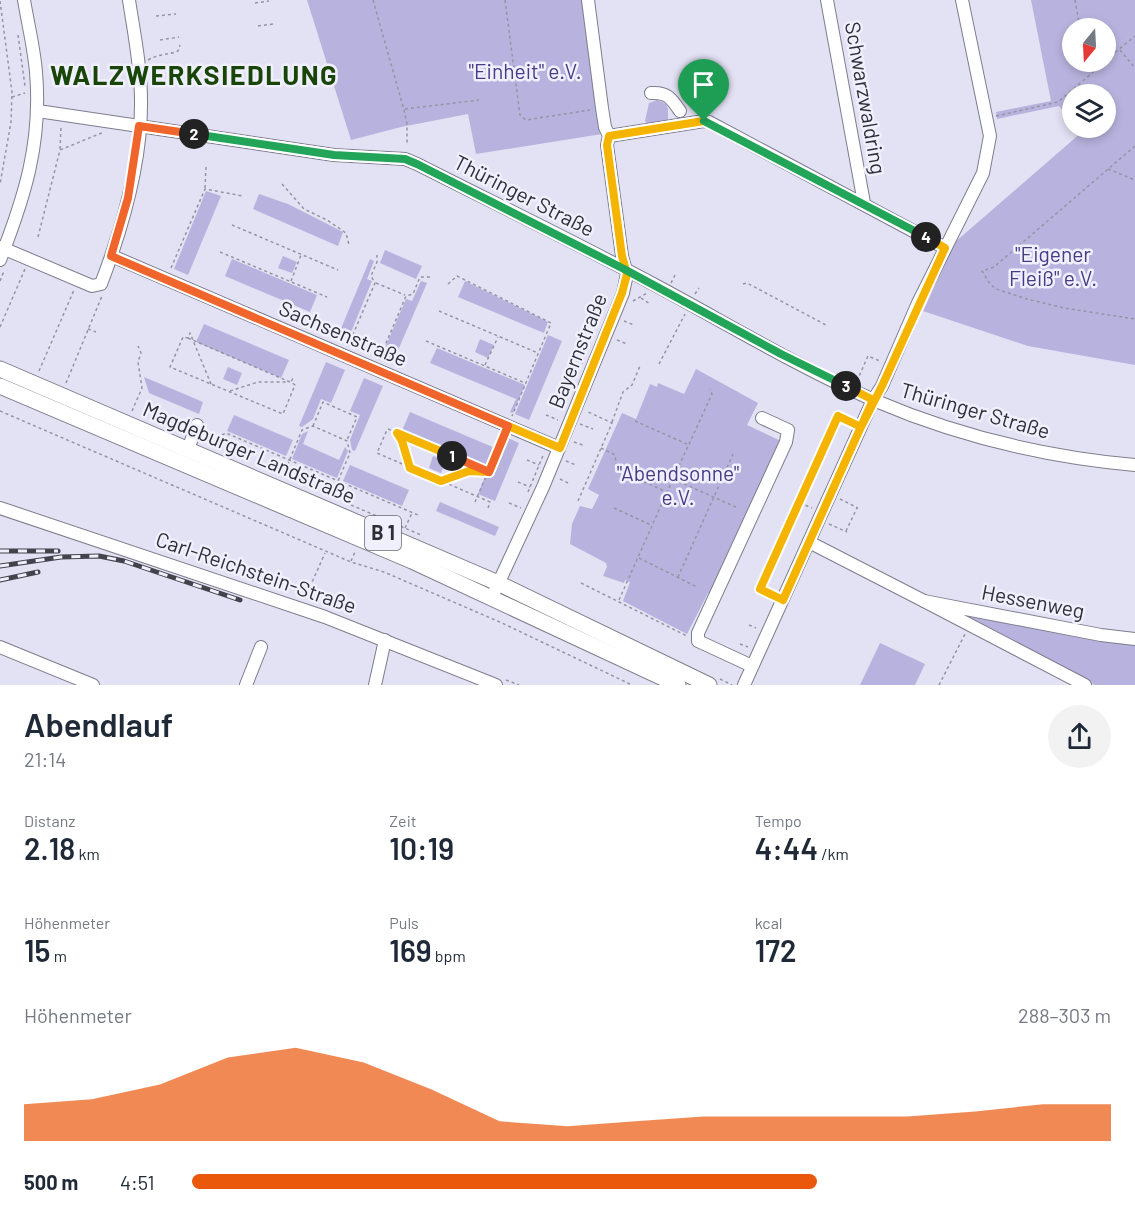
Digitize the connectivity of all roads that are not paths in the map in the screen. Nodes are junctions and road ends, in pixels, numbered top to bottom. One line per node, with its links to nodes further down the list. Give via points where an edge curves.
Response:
1 (24, 0): 7 (street, via 36,71)
2 (129, 0): 9 (street, via 141,99)
3 (588, 0): 10 (street, Bayernstraße)
4 (827, 0): 11 (street, Schwarzwaldring)
5 (962, 0): 12 (street, via 990,136 983,173)
6 (651, 93): 8 (street, via 670,96)
7 (38, 111): 9 (street, Thüringer Straße); 13 (street, via 31,170 17,217)
8 (680, 111)
9 (139, 126): 14 (street, via 128,198); 15 (street, Thüringer Straße, via 334,155 405,159)
10 (609, 136): 11 (street, via 704,121); 15 (street, Bayernstraße)
11 (864, 203): 12 (street)
12 (945, 248): 18 (street)
13 (1, 252): 14 (street, via 96,286 101,284)
14 (111, 256): 21 (street, Sachsenstraße)
15 (624, 269): 18 (street, Thüringer Straße); 21 (street, Bayernstraße, via 627,274 622,293 571,404)
16 (0, 369): 22 (main road, Magdeburger Landstraße / B 1)
17 (0, 386): 26 (main road, Magdeburger Landstraße / B 1)
18 (873, 400): 23 (street, Thüringer Straße, via 998,442 1069,457); 25 (street)
19 (762, 418): 32 (street, via 788,430 786,442 698,633 699,641)
20 (197, 425): 22 (street)
21 (560, 448): 26 (street, Bayernstraße, via 544,470)
22 (188, 449): 26 (main road, Magdeburger Landstraße / B 1)
23 (1135, 465)
24 (0, 508): 29 (street, Carl-Reichstein-Straße)
25 (809, 542): 27 (street, Hessenweg); 32 (street)
26 (495, 590): 37 (main road, Magdeburger Landstraße / B 1); 38 (main road, Magdeburger Landstraße / B 1)
27 (924, 601): 28 (street, Hessenweg); 40 (street, Hessenweg)
28 (1135, 639)
29 (385, 640): 35 (street); 36 (street, Carl-Reichstein-Straße)
30 (0, 647): 33 (street)
31 (261, 647): 34 (street)
32 (752, 666): 39 (street)
33 (93, 685)
34 (246, 685)
35 (375, 685)
36 (496, 685)
37 (678, 685)
38 (709, 685)
39 (744, 685)
40 (1085, 685)

